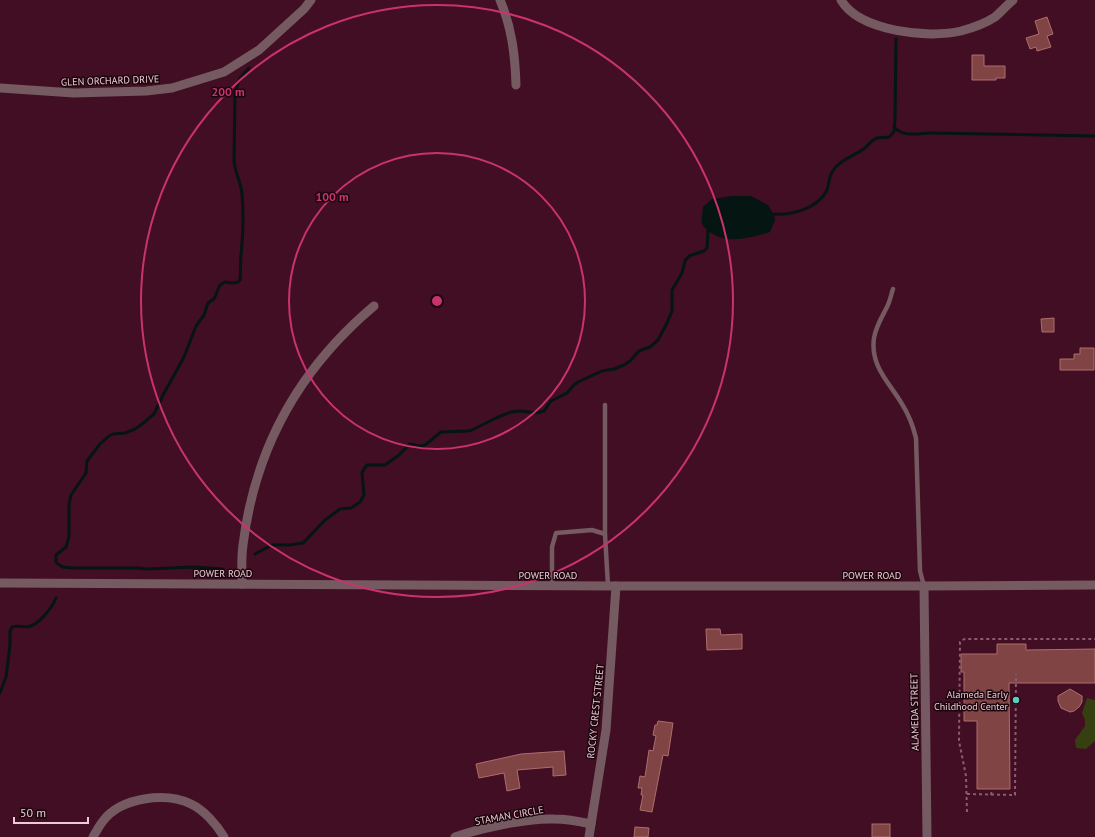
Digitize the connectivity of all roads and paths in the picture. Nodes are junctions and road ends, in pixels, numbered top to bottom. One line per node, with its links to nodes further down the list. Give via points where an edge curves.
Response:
1 (311, 0): 6 (street, GLEN ORCHARD DRIVE, via 259,50 224,72 172,88 82,93)
2 (500, 0): 5 (street, via 510,27)
3 (840, 0): 4 (street, via 859,17 876,26 920,34 960,31 982,23 994,17)
4 (1013, 0)
5 (516, 85)
6 (0, 88)
7 (892, 289): 16 (lane, via 888,306 874,336 873,350 876,363 913,425 917,466 920,572)
8 (374, 306): 12 (street, via 332,345 289,403 278,425 255,483 242,546)
9 (605, 405): 10 (lane)
10 (605, 534): 14 (lane, via 592,530 556,533 552,547); 15 (lane)
11 (0, 583): 12 (street, POWER ROAD)
12 (242, 584): 14 (street, POWER ROAD)
13 (1095, 585): 16 (street, POWER ROAD)
14 (552, 586): 15 (street, POWER ROAD)
15 (612, 586): 16 (street, POWER ROAD); 25 (street, ROCKY CREST STREET, via 606,730)
16 (924, 586): 30 (street, ALAMEDA STREET)
17 (1095, 639): 19 (path, via 962,640 959,645)
18 (1016, 674): 23 (path, via 1016,795)
19 (959, 705): 20 (path); 22 (path, via 959,741)
20 (964, 705)
21 (992, 789): 23 (path)
22 (967, 794): 23 (path); 24 (path)
23 (991, 795)
24 (967, 812)
25 (591, 824): 28 (street, STAMAN CIRCLE, via 552,819 490,828); 29 (street, ROCKY CREST STREET)
26 (93, 837): 27 (street, via 103,820 115,810 132,802 151,798 173,798 192,805 207,816)
27 (224, 837)
28 (456, 837)
29 (590, 837)
30 (926, 837)

